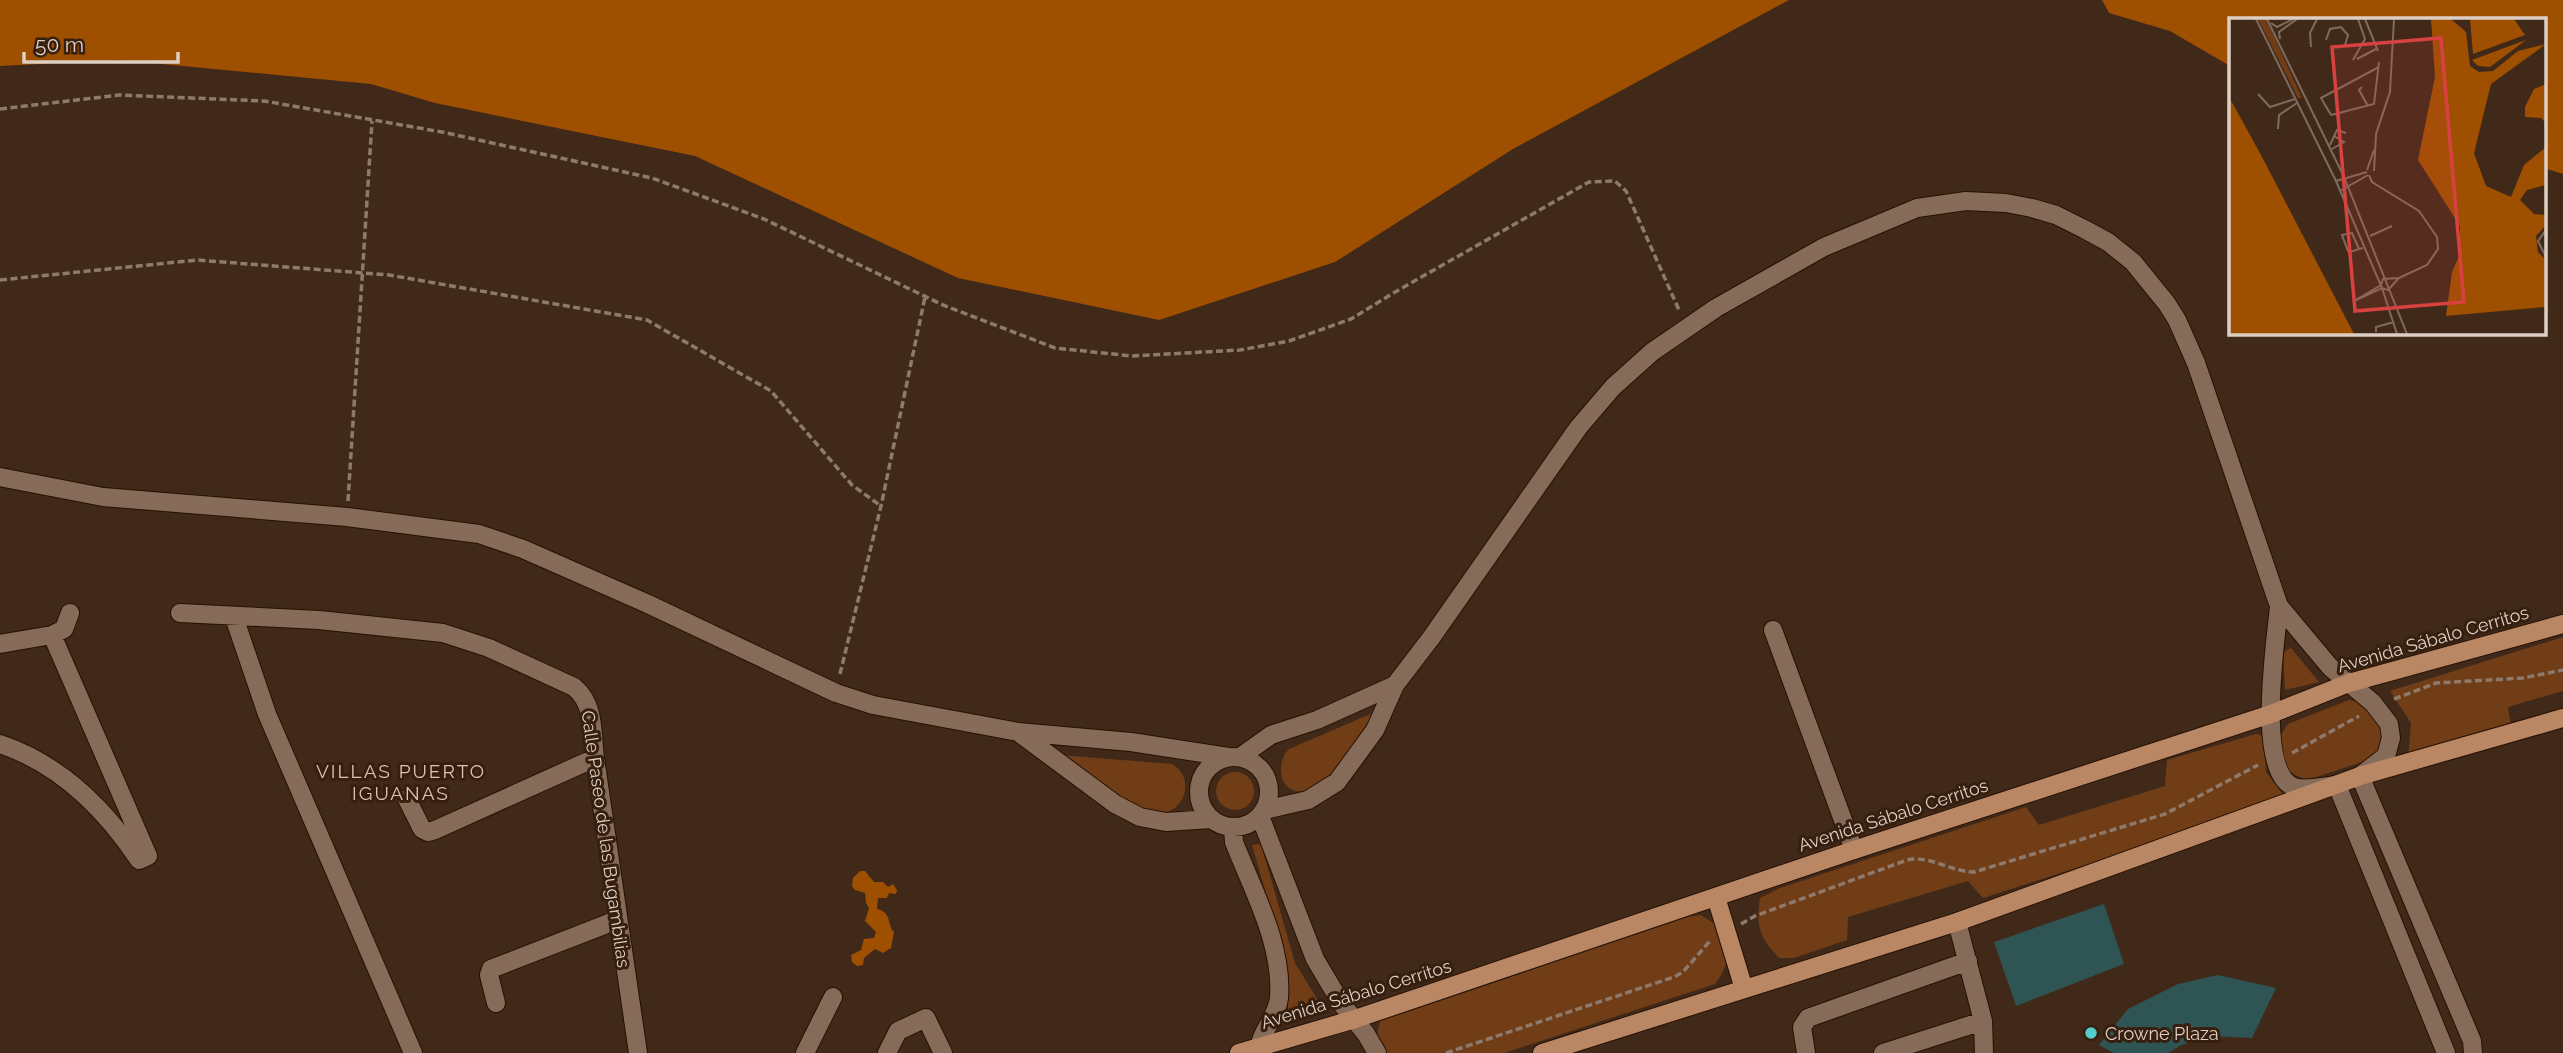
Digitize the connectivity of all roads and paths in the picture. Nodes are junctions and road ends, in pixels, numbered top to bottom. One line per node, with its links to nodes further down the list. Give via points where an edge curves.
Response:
1 (0, 109): 2 (path, via 120,95 264,101)
2 (372, 121): 3 (path); 5 (path, via 652,178 764,219)
3 (361, 273): 4 (path, via 197,260); 8 (path, via 647,320 771,391 852,485); 9 (path)
4 (0, 280)
5 (925, 297): 6 (path, via 1055,348 1132,356 1240,350 1289,341 1351,319 1589,182 1615,181 1626,191); 8 (path)
6 (1688, 326): 10 (street, via 1824,247 1917,208 1993,202 2056,215 2108,242 2133,262 2177,320 2196,363); 20 (street, via 1613,387 1578,428)
7 (0, 477): 9 (street, via 103,497)
8 (881, 506): 21 (path)
9 (348, 517): 21 (street, via 479,534 648,604)
10 (2278, 606): 19 (street); 23 (street)
11 (70, 613): 16 (street, via 64,629)
12 (180, 613): 13 (street, Calle Paseo de las Bugambilias)
13 (234, 617): 28 (street, Calle Paseo de las Bugambilias, via 443,633 489,648 574,687 584,696); 48 (street, via 267,715)
14 (2563, 624): 19 (main road, Avenida Sábalo Cerritos)
15 (1773, 630): 36 (street)
16 (52, 635): 17 (street); 26 (street, via 148,856 139,860 104,813 59,774)
17 (0, 644)
18 (2563, 670): 22 (path, via 2524,678 2436,684)
19 (2349, 683): 22 (street); 23 (main road, Avenida Sábalo Cerritos)
20 (1395, 685): 27 (street, via 1271,735); 33 (street, via 1375,730 1337,782 1308,800)
21 (836, 693): 25 (street, via 873,705)
22 (2377, 706): 29 (path); 30 (street, via 2391,732 2390,748)
23 (2271, 714): 29 (street); 36 (main road, Avenida Sábalo Cerritos)
24 (2563, 718): 30 (main road)
25 (1018, 732): 27 (street); 34 (street, via 1115,804 1140,817 1166,822)
26 (0, 744)
27 (1234, 757): 33 (street, via 1260,768 1266,778 1269,789); 34 (street, via 1217,760 1201,777 1199,800)
28 (595, 758): 32 (street, via 435,830 422,829); 38 (street, Calle Paseo de las Bugambilias)
29 (2274, 761): 31 (street, via 2286,782 2296,788); 40 (path, via 2134,825 1974,872 1922,859 1907,860 1755,916)
30 (2361, 776): 31 (main road); 61 (street, via 2472,1041)
31 (2337, 785): 39 (main road); 60 (street)
32 (407, 799)
33 (1262, 813): 35 (street, via 1244,826); 45 (street, via 1315,959 1340,1003)
34 (1211, 819): 35 (street)
35 (1233, 827): 47 (street, via 1234,842 1277,962 1277,1012)
36 (1854, 850): 37 (main road, Avenida Sábalo Cerritos)
37 (1716, 897): 40 (main road); 45 (main road, Avenida Sábalo Cerritos)
38 (617, 920): 44 (street, via 491,969); 49 (street, Calle Paseo de las Bugambilias)
39 (1957, 922): 41 (street); 42 (main road)
40 (1728, 931): 42 (main road); 55 (path, via 1709,942 1684,972 1674,977)
41 (1968, 961): 46 (street); 57 (street, via 1808,1018 1802,1027)
42 (1744, 989): 56 (main road)
43 (833, 997): 50 (street)
44 (496, 1003)
45 (1355, 1019): 47 (main road, Avenida Sábalo Cerritos); 54 (street)
46 (1983, 1021): 58 (street); 59 (street)
47 (1259, 1049): 53 (main road, Avenida Sábalo Cerritos)
48 (413, 1053)
49 (638, 1053)
50 (805, 1053)
51 (887, 1053): 52 (street, via 898,1031 926,1018)
52 (943, 1053)
53 (1239, 1053)
54 (1377, 1053)
55 (1446, 1053)
56 (1542, 1053)
57 (1807, 1053)
58 (1883, 1053)
59 (1984, 1053)
60 (2446, 1053)
61 (2473, 1053)

